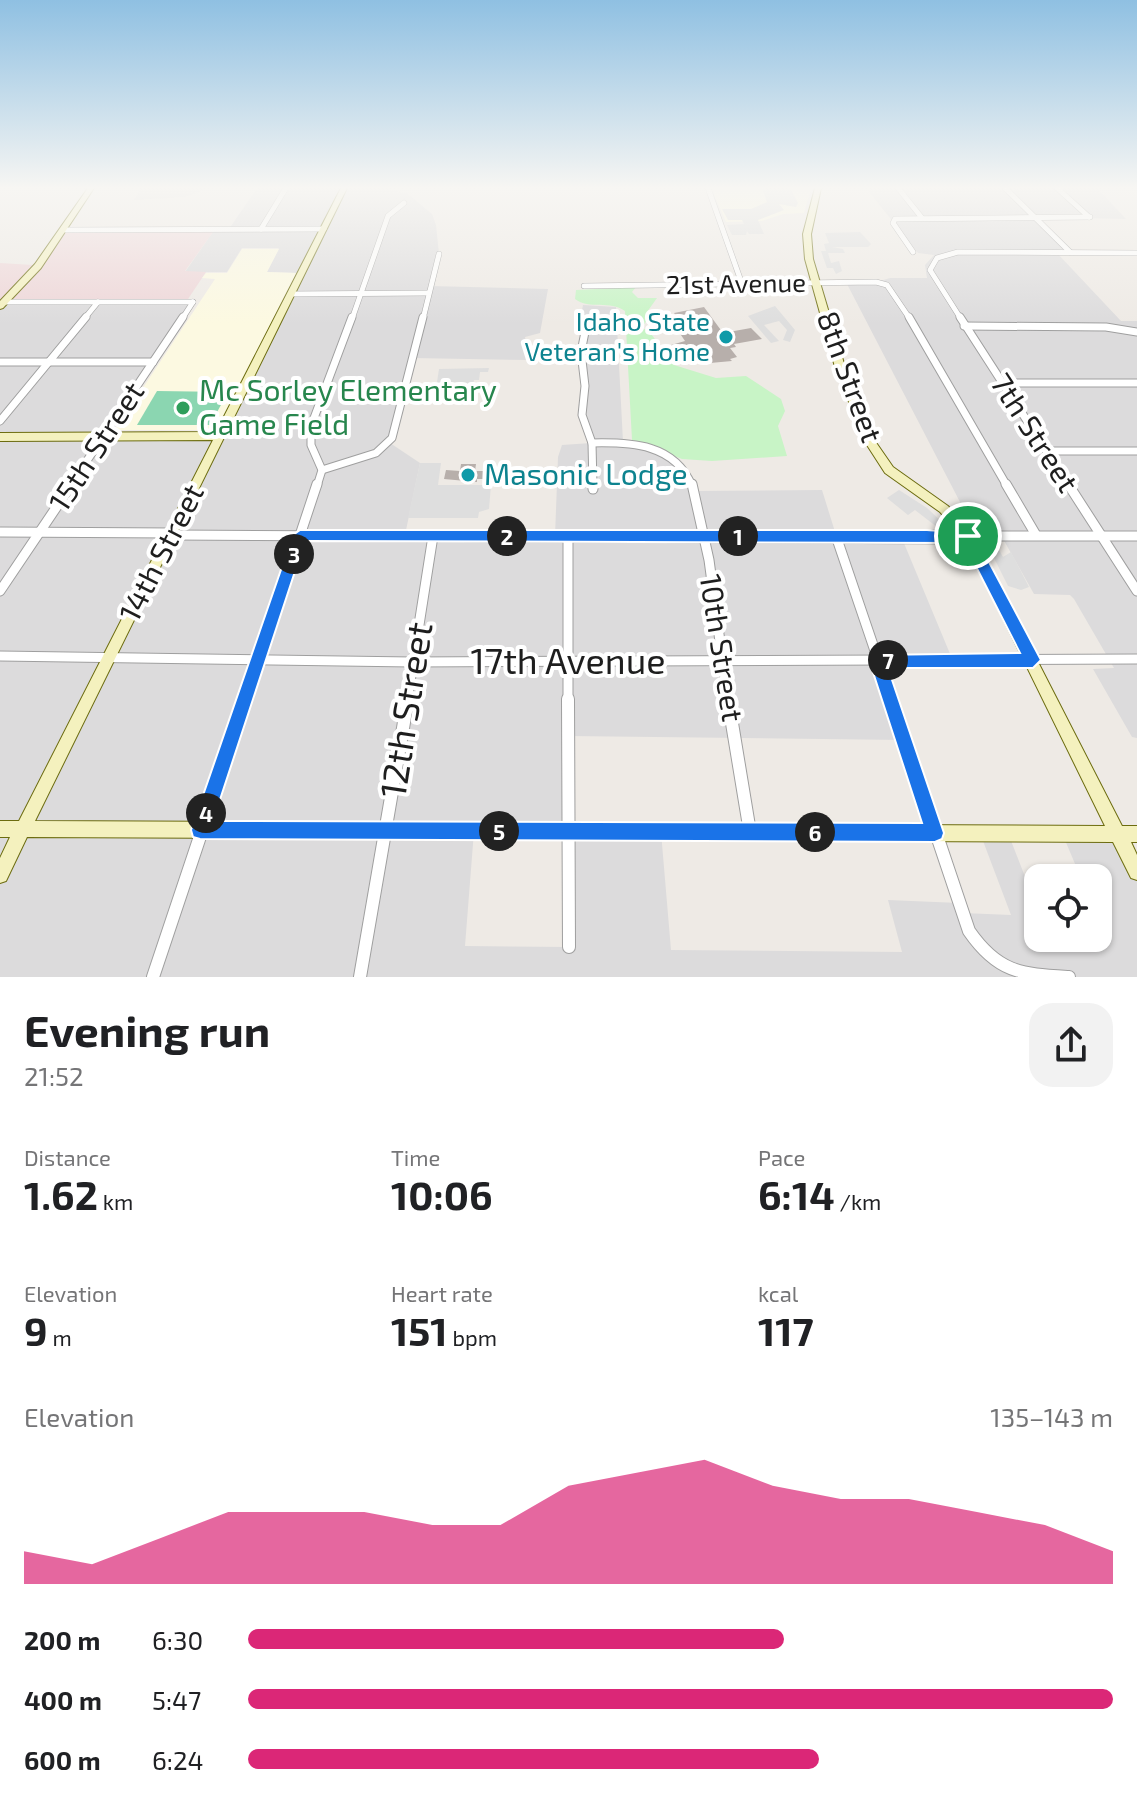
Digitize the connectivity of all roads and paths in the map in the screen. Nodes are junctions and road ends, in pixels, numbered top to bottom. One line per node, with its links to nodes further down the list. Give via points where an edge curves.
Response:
1 (62, 234): 19 (main road)
2 (322, 234): 17 (main road, 14th Street)
3 (384, 234): 15 (street)
4 (724, 234): 13 (street)
5 (809, 234): 12 (main road, 8th Street)
6 (900, 234): 8 (street)
7 (1052, 234): 9 (street)
8 (913, 252)
9 (1070, 252): 10 (street); 21 (street, 7th Street, via 952,253 933,263 931,276)
10 (1137, 253)
11 (439, 254): 16 (street)
12 (816, 283): 13 (street, 21st Avenue); 41 (street, 21st Avenue, via 876,282 897,296); 46 (main road, 8th Street, via 848,389 877,454)
13 (742, 284): 14 (street, 21st Avenue)
14 (584, 286)
15 (362, 292): 16 (street); 17 (street); 35 (street, via 311,426 311,445)
16 (428, 293): 35 (street, via 392,438 376,453)
17 (291, 294): 29 (main road, 14th Street)
18 (98, 302): 19 (street); 24 (street, 15th Street, via 193,302); 25 (street)
19 (2, 304)
20 (580, 319): 32 (street, via 585,332 582,415)
21 (964, 326): 22 (street); 26 (street, 7th Street)
22 (1137, 332)
23 (0, 362): 25 (street)
24 (153, 362): 25 (street); 31 (street, 15th Street)
25 (49, 363): 28 (street)
26 (1002, 383): 27 (street); 33 (street, 7th Street)
27 (1137, 383)
28 (0, 421)
29 (221, 436): 31 (main road); 39 (main road, 14th Street)
30 (0, 437): 31 (main road)
31 (105, 437): 38 (street, 15th Street)
32 (592, 443): 36 (street); 44 (street, 10th Street, via 641,444 675,460 694,487)
33 (1047, 451): 34 (street); 47 (street, 7th Street)
34 (1137, 451)
35 (322, 470): 40 (street)
36 (593, 489)
37 (0, 532): 38 (street)
38 (41, 532): 39 (street); 49 (street, 15th Street)
39 (172, 534): 40 (street); 52 (main road, 14th Street)
40 (300, 535): 42 (street); 57 (street)
41 (1036, 535): 46 (street); 47 (street)
42 (433, 536): 43 (street); 58 (street, 12th Street)
43 (568, 536): 44 (street); 54 (street)
44 (704, 536): 45 (street); 59 (street, 10th Street)
45 (836, 536): 46 (street); 55 (street)
46 (968, 536): 56 (main road, 8th Street)
47 (1100, 536): 48 (street); 50 (street, 7th Street)
48 (1137, 536)
49 (0, 591)
50 (1137, 591)
51 (0, 656): 52 (street, 17th Avenue)
52 (108, 659): 57 (street, 17th Avenue); 61 (main road, 14th Street)
53 (1137, 659): 56 (street, 17th Avenue)
54 (567, 660): 58 (street, 17th Avenue); 59 (street, 17th Avenue); 64 (street)
55 (877, 660): 56 (street, 17th Avenue); 59 (street, 17th Avenue); 66 (street)
56 (1033, 660): 67 (main road, 8th Street)
57 (259, 661): 58 (street, 17th Avenue); 62 (street)
58 (412, 662): 63 (street, 12th Street)
59 (722, 662): 65 (street, 10th Street)
60 (0, 829): 61 (main road)
61 (22, 829): 62 (main road); 70 (main road, 14th Street)
62 (200, 830): 63 (main road); 72 (street)
63 (387, 831): 64 (main road); 73 (street, 12th Street)
64 (569, 831): 65 (main road); 71 (street)
65 (750, 832): 66 (main road)
66 (935, 833): 67 (main road); 74 (street, via 969,931 989,958 1009,972)
67 (1118, 833): 68 (main road); 69 (main road, 8th Street)
68 (1137, 834)
69 (1137, 872)
70 (0, 875)
71 (569, 947)
72 (153, 977)
73 (360, 977)
74 (1069, 977)

